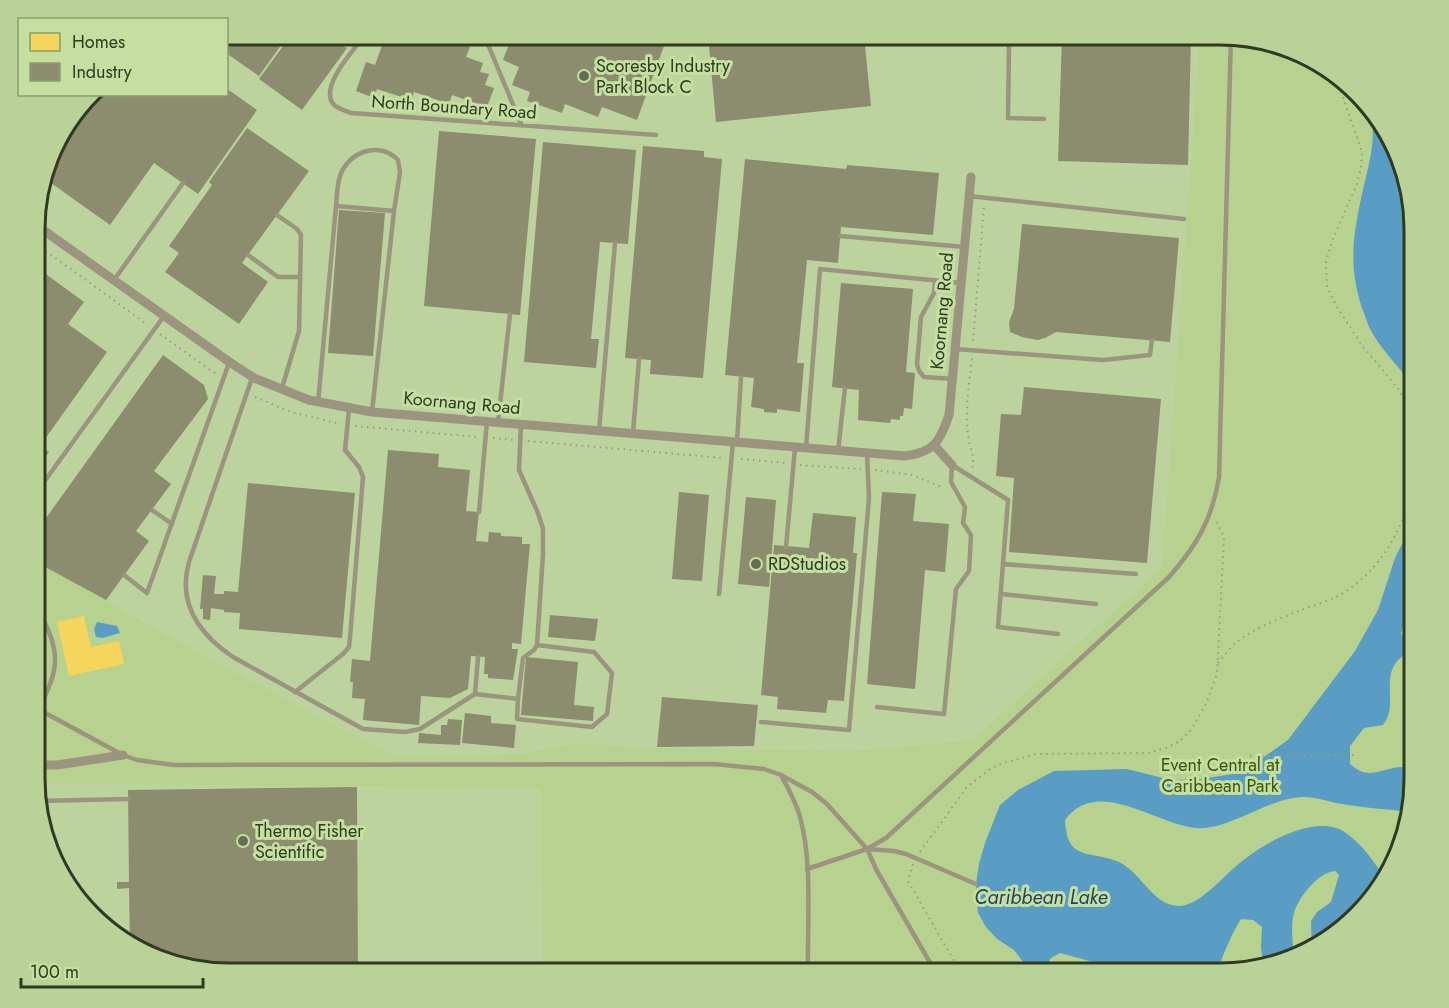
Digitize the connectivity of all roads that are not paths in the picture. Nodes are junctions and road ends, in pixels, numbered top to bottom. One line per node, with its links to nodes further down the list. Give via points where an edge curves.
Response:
1 (357, 45): 6 (lane, North Boundary Road, via 330,88 331,100 339,108 358,114)
2 (488, 45): 6 (lane)
3 (1009, 45): 5 (lane, via 1008,118)
4 (1231, 45): 77 (lane, via 1219,466 1211,513 1193,548 1169,577 907,820)
5 (1044, 119)
6 (522, 126): 7 (lane, North Boundary Road)
7 (656, 135)
8 (971, 177): 10 (street, Koornang Road)
9 (183, 183): 21 (lane)
10 (969, 196): 14 (lane); 18 (street, Koornang Road)
11 (336, 206): 12 (lane); 12 (lane, via 340,176 348,163 363,151 380,150 395,156 400,166); 35 (lane)
12 (394, 211): 37 (lane)
13 (277, 215): 20 (lane, via 300,232)
14 (1184, 219)
15 (45, 231): 21 (street, Koornang Road)
16 (840, 236): 18 (lane)
17 (615, 243): 41 (lane)
18 (964, 247): 23 (street, Koornang Road)
19 (248, 255): 20 (lane, via 278,277)
20 (300, 278): 34 (lane, via 298,337)
21 (114, 280): 25 (street, Koornang Road)
22 (935, 280): 23 (lane); 32 (lane, via 934,293 921,317 917,364 924,377); 46 (lane, via 820,269)
23 (961, 283): 27 (street, Koornang Road)
24 (510, 314): 39 (lane)
25 (164, 315): 29 (street, Koornang Road); 50 (lane)
26 (1152, 340): 27 (lane, via 1150,356 1103,360)
27 (955, 349): 32 (street, Koornang Road)
28 (639, 359): 42 (lane)
29 (230, 362): 30 (street, Koornang Road); 53 (lane)
30 (252, 377): 34 (street, Koornang Road); 65 (lane, via 189,562 184,591 196,620 214,643)
31 (741, 377): 43 (lane)
32 (953, 379): 44 (street, Koornang Road, via 950,415)
33 (845, 388): 47 (lane)
34 (281, 390): 35 (street, Koornang Road)
35 (318, 403): 36 (street, Koornang Road)
36 (350, 409): 37 (street, Koornang Road); 65 (lane, via 345,450 363,477 351,638 343,654)
37 (372, 412): 38 (street, Koornang Road)
38 (487, 421): 39 (street, Koornang Road); 52 (lane)
39 (498, 422): 40 (street, Koornang Road)
40 (521, 424): 41 (street, Koornang Road); 63 (lane, via 519,470 543,529)
41 (599, 431): 42 (street, Koornang Road)
42 (633, 434): 43 (street, Koornang Road)
43 (735, 442): 45 (street, Koornang Road); 58 (lane)
44 (934, 445): 48 (street, Koornang Road, via 919,454 905,456); 49 (street)
45 (795, 447): 46 (street, Koornang Road); 54 (lane)
46 (806, 448): 47 (street, Koornang Road)
47 (838, 451): 48 (street, Koornang Road)
48 (867, 453): 71 (lane, via 869,498 849,730)
49 (952, 465): 55 (lane, via 1008,500); 69 (lane, via 951,482 965,507 963,523 971,535 969,571 956,589 944,714)
50 (45, 480)
51 (152, 510): 53 (lane)
52 (479, 512)
53 (172, 524): 57 (lane, via 147,593)
54 (786, 547)
55 (1003, 564): 56 (lane); 59 (lane)
56 (1136, 574)
57 (124, 575)
58 (719, 594)
59 (1001, 594): 60 (lane); 62 (lane, via 998,627)
60 (1096, 604)
61 (45, 622): 67 (lane, via 55,655 54,674)
62 (1058, 634)
63 (537, 645): 68 (lane, via 523,658); 68 (lane, via 589,650 598,655 612,673 607,714 592,727 517,719)
64 (478, 657): 66 (lane)
65 (295, 692): 66 (lane, via 363,729 405,732 420,729)
66 (475, 694): 68 (lane)
67 (45, 696)
68 (518, 699)
69 (877, 707)
70 (45, 713): 72 (lane)
71 (761, 722)
72 (123, 755): 73 (street); 74 (lane, via 174,765 714,764 764,769)
73 (45, 765)
74 (781, 775): 77 (lane, via 827,804); 78 (lane, via 800,816)
75 (129, 799): 76 (lane)
76 (47, 801)
77 (867, 849): 78 (lane); 79 (lane, via 894,851); 81 (lane)
78 (807, 869): 80 (lane)
79 (976, 884)
80 (808, 963)
81 (930, 963)

